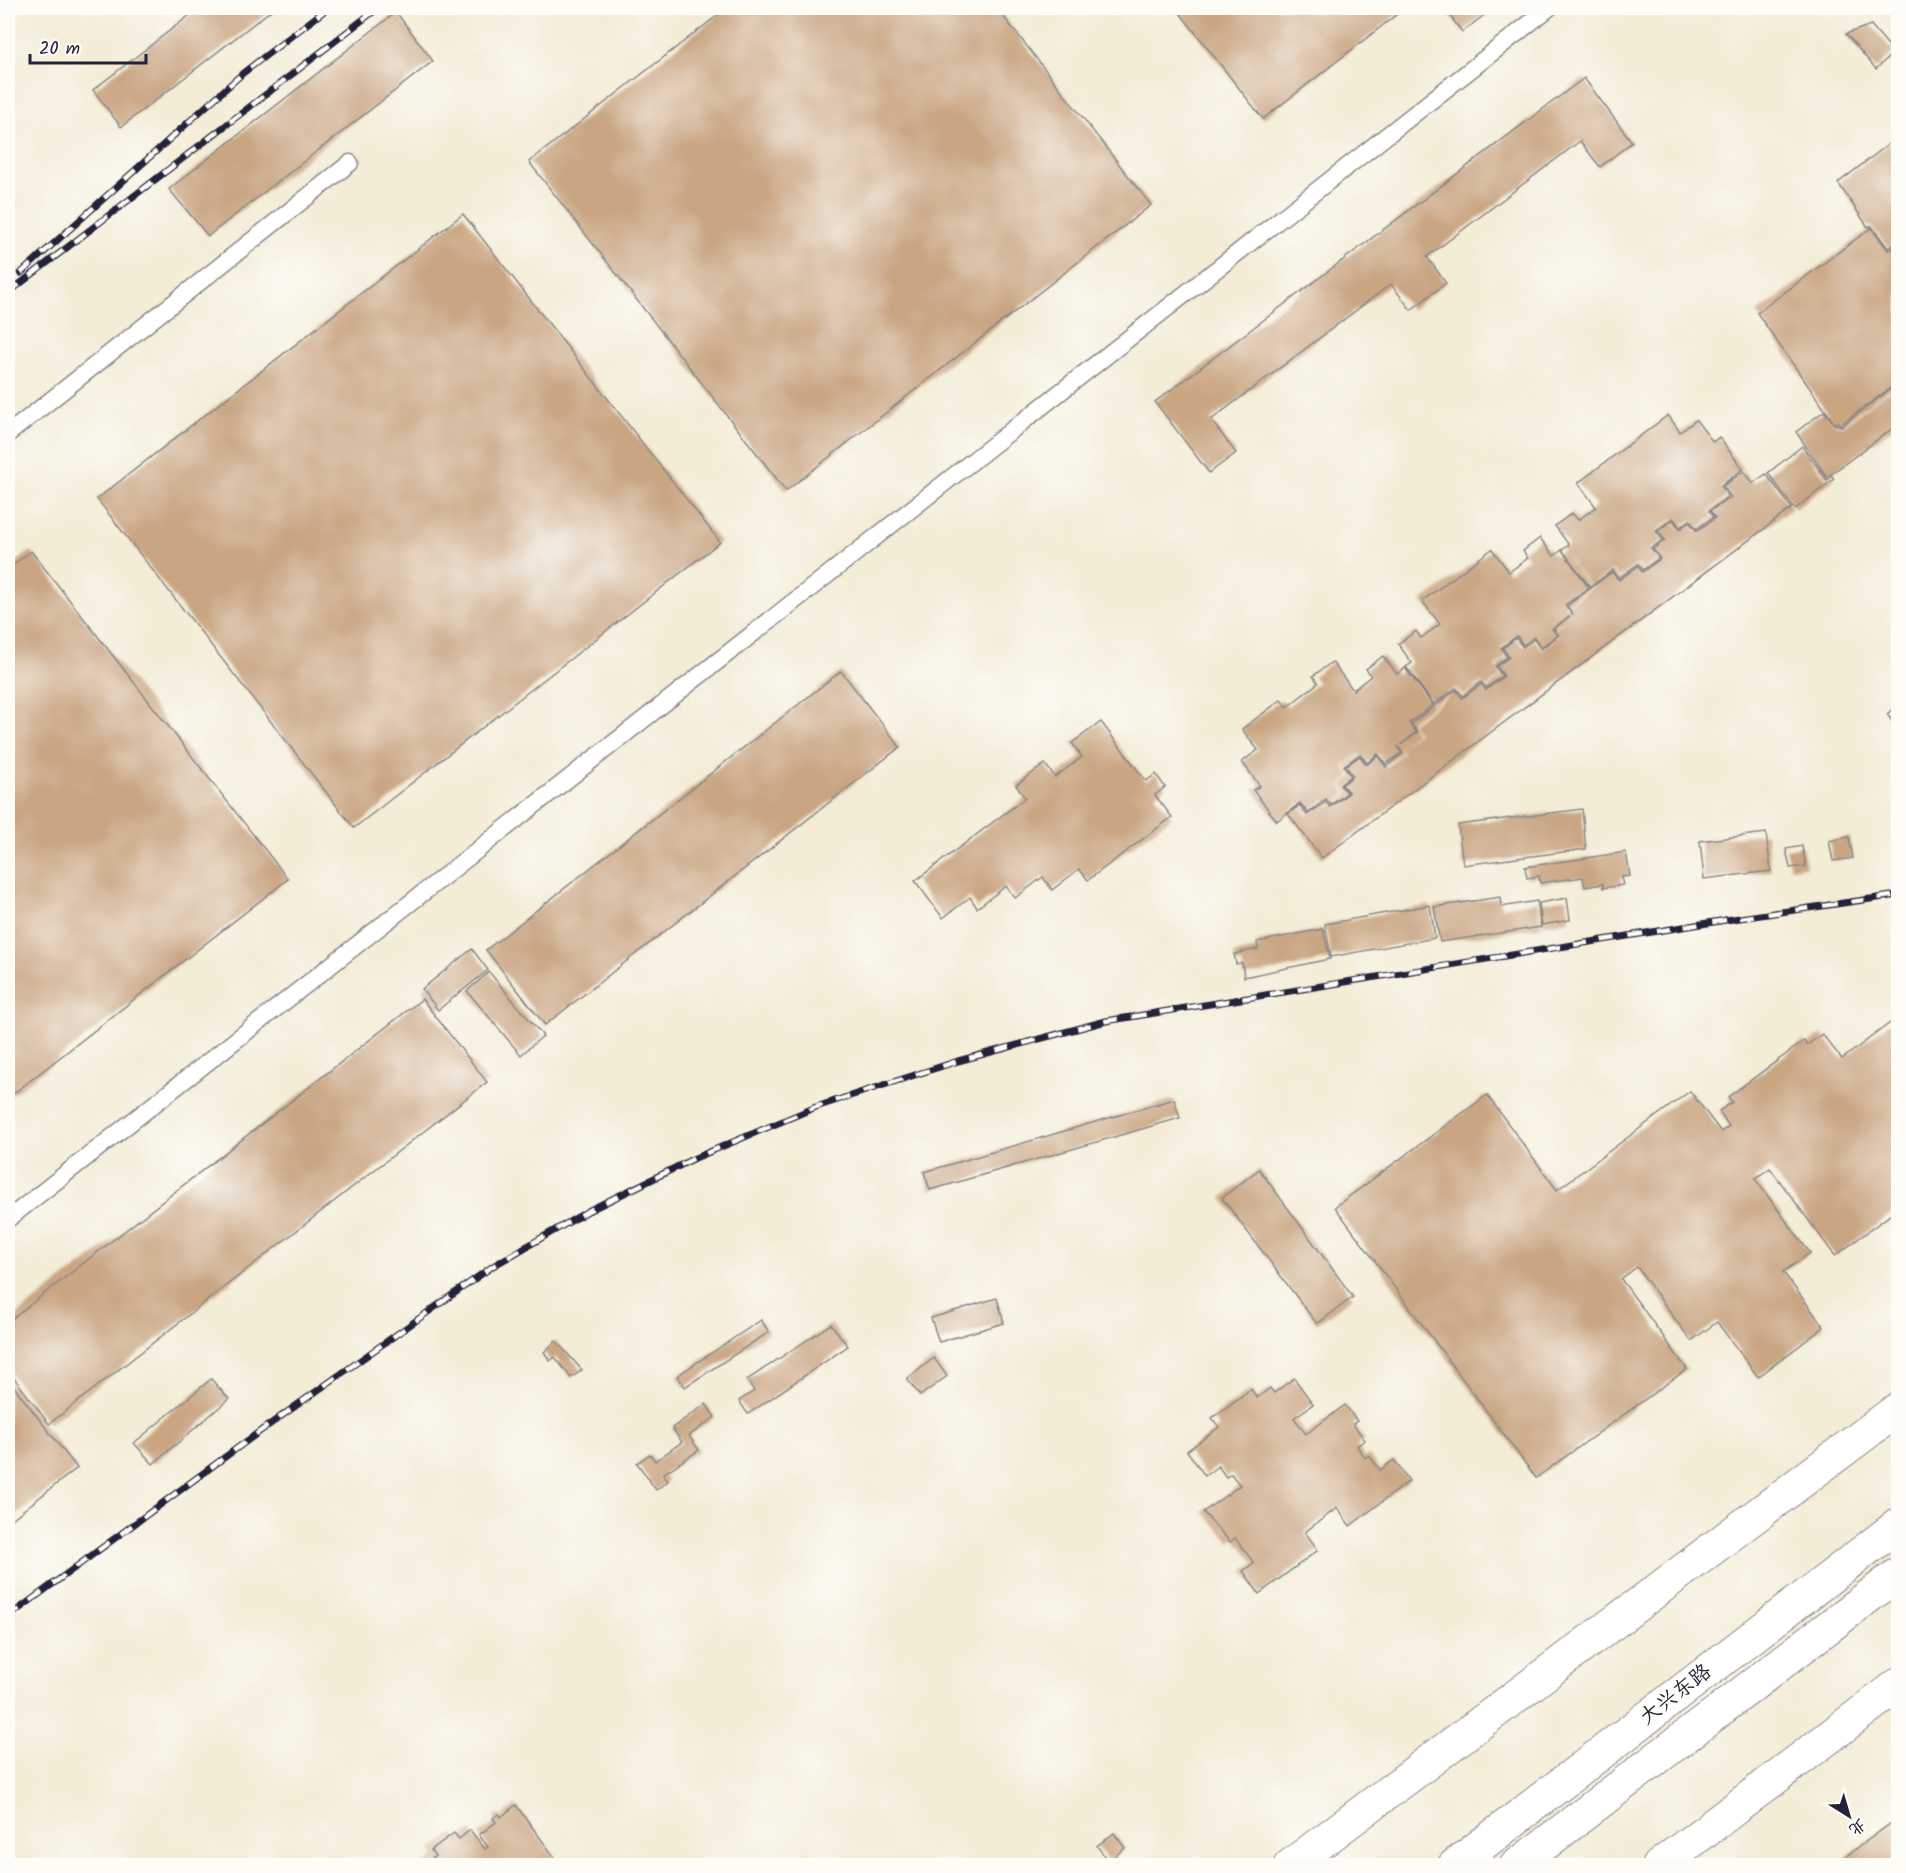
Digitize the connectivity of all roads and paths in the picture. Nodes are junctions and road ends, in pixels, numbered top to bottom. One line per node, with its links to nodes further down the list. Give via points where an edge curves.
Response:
1 (1549, 8): 4 (lane)
2 (350, 163): 3 (lane)
3 (8, 434)
4 (8, 1219)
5 (1899, 1409): 9 (main road)
6 (1899, 1525): 10 (main road, 大兴东路)
7 (1899, 1574): 11 (main road, 大兴东路)
8 (1899, 1685): 12 (main road)
9 (1290, 1866)
10 (1454, 1866)
11 (1516, 1866)
12 (1659, 1866)

